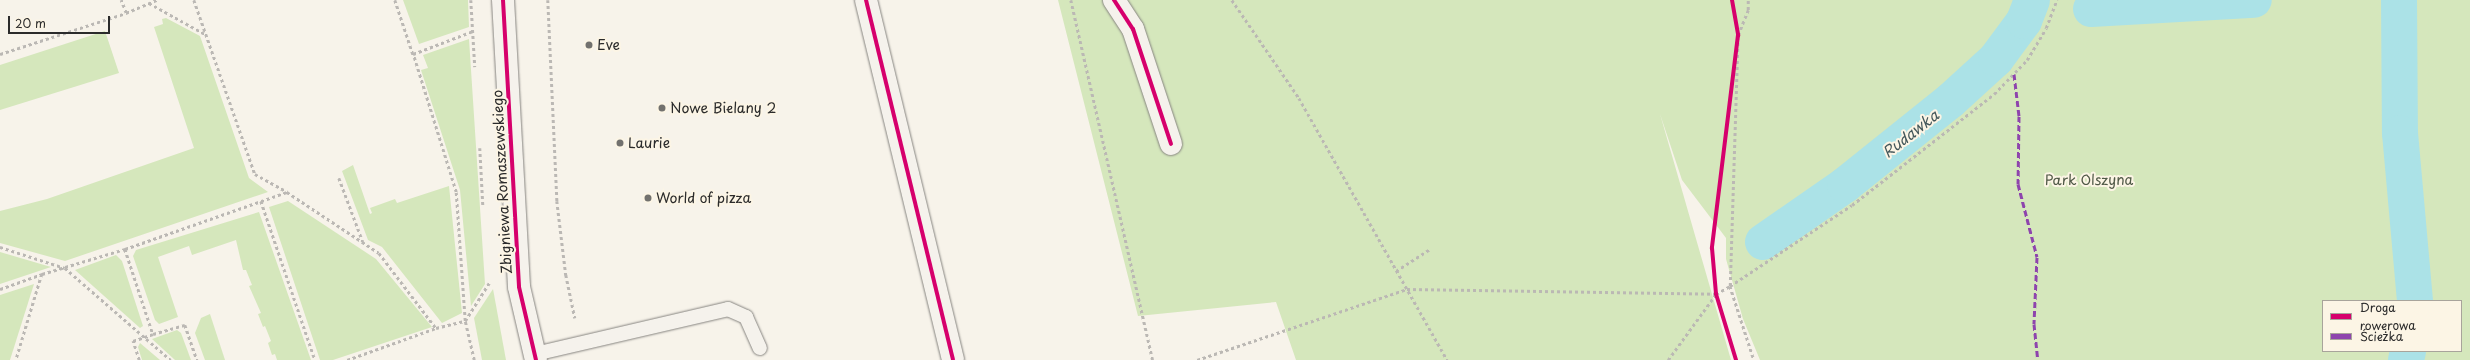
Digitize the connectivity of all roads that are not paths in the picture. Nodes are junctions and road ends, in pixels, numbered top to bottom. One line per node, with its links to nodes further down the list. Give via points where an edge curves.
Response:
1 (503, 0): 6 (street, Zbigniewa Romaszewskiego, via 519,287)
2 (866, 0): 7 (street)
3 (1114, 0): 4 (street, via 1133,29)
4 (1171, 144)
5 (760, 348): 6 (lane, via 746,317 728,309 580,343)
6 (535, 357)
7 (953, 360)

